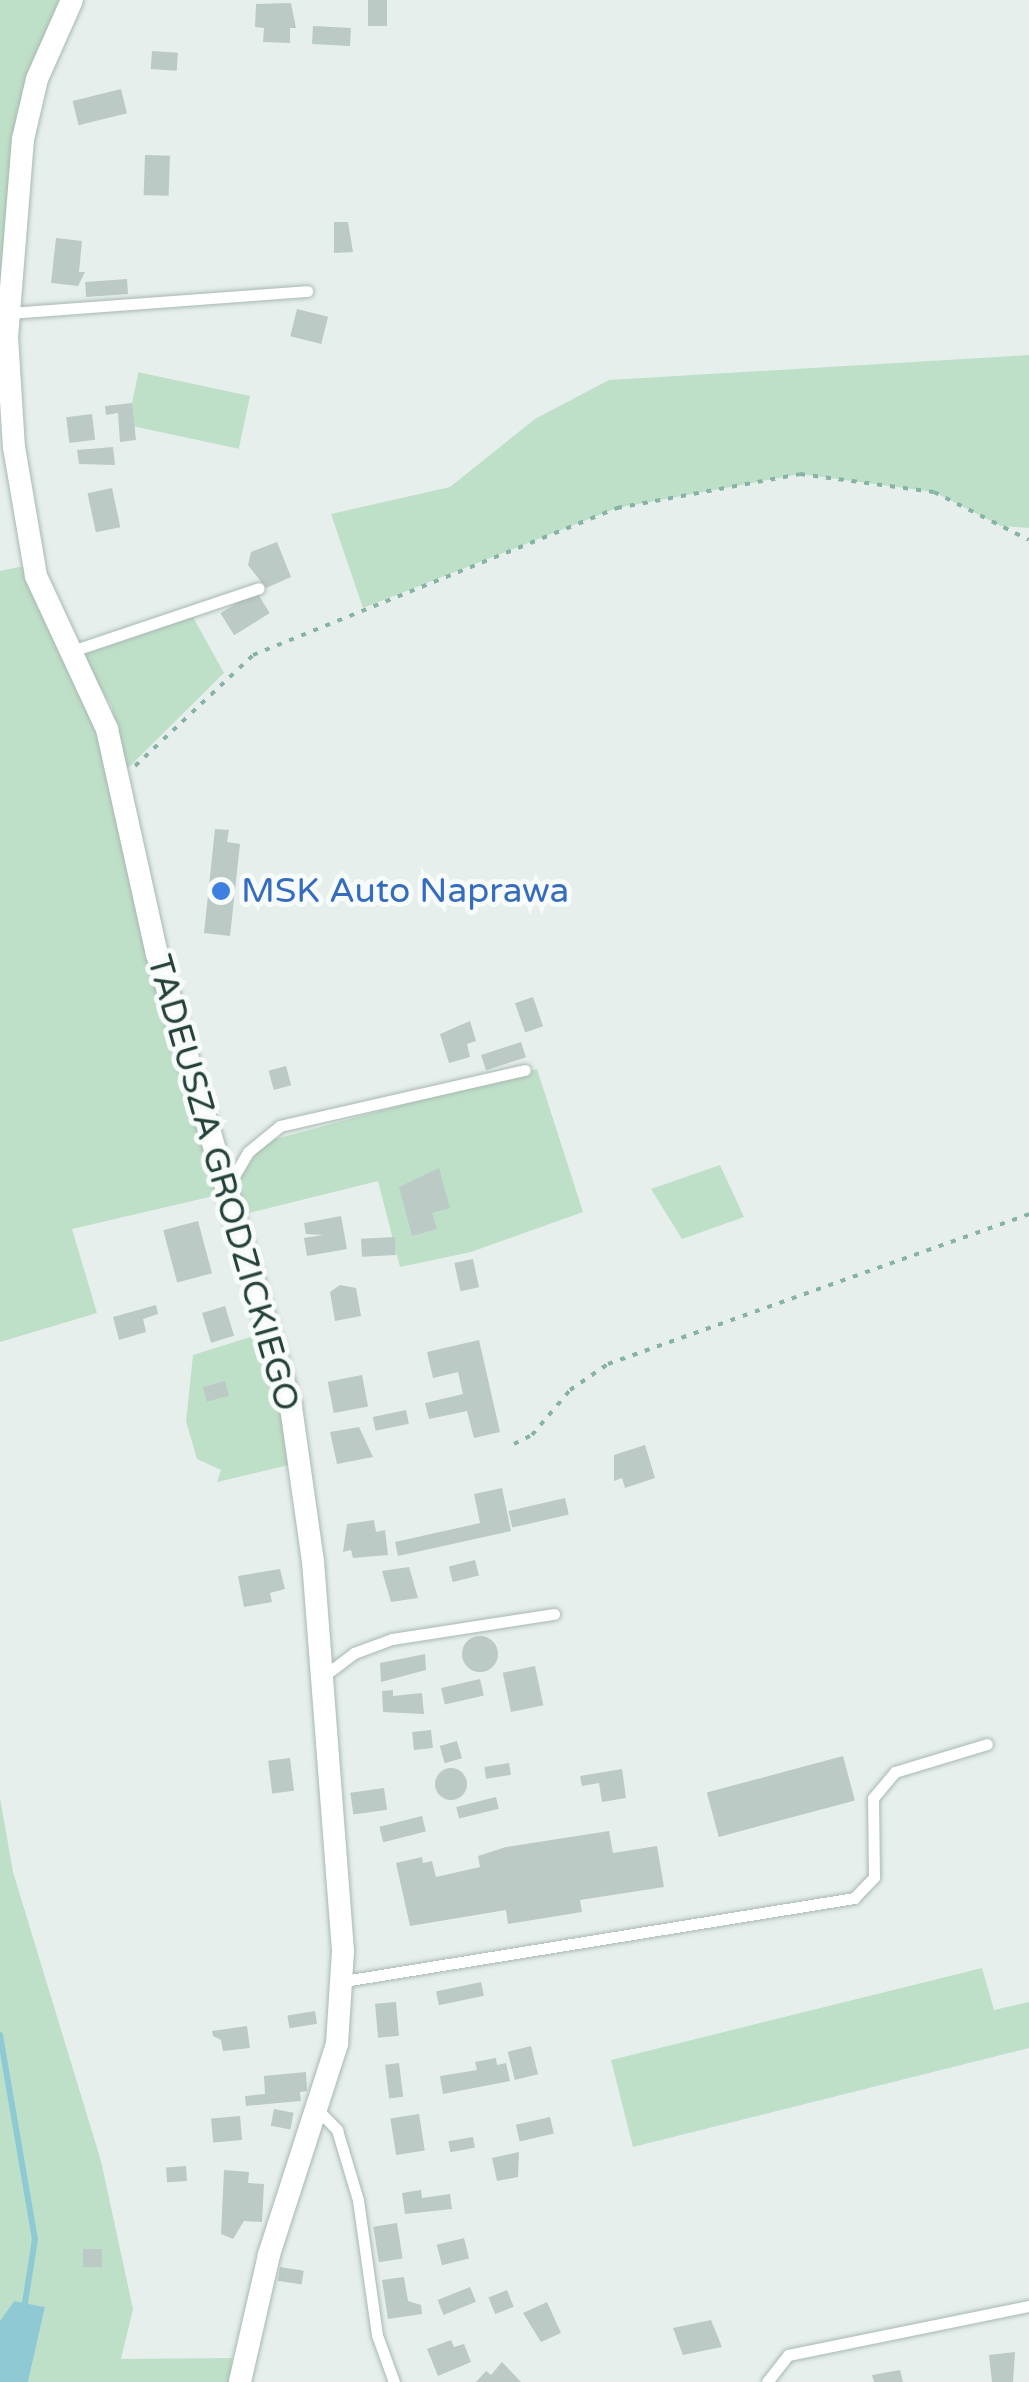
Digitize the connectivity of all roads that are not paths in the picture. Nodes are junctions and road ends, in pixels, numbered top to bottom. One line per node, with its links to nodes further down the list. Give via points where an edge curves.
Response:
1 (72, 0): 3 (street, TADEUSZA GRODZICKIEGO, via 25,123)
2 (308, 292): 3 (lane)
3 (8, 313): 5 (street, TADEUSZA GRODZICKIEGO, via 10,408 33,564)
4 (258, 588): 5 (lane)
5 (69, 652): 7 (street, TADEUSZA GRODZICKIEGO, via 107,730 146,912)
6 (525, 1070): 7 (lane, via 280,1126 248,1152)
7 (225, 1190): 9 (street, TADEUSZA GRODZICKIEGO, via 291,1408 307,1510)
8 (554, 1614): 9 (lane, via 392,1639 354,1653)
9 (320, 1678): 11 (street, TADEUSZA GRODZICKIEGO)
10 (987, 1744): 11 (lane, via 895,1772 873,1798 874,1877 854,1898)
11 (344, 1981): 12 (street, TADEUSZA GRODZICKIEGO, via 341,2025)
12 (318, 2110): 14 (street, TADEUSZA GRODZICKIEGO, via 269,2255); 15 (lane, via 337,2130 358,2200 377,2335)
13 (1029, 2306): 16 (lane, via 788,2355)
14 (240, 2382)
15 (394, 2382)
16 (766, 2382)

